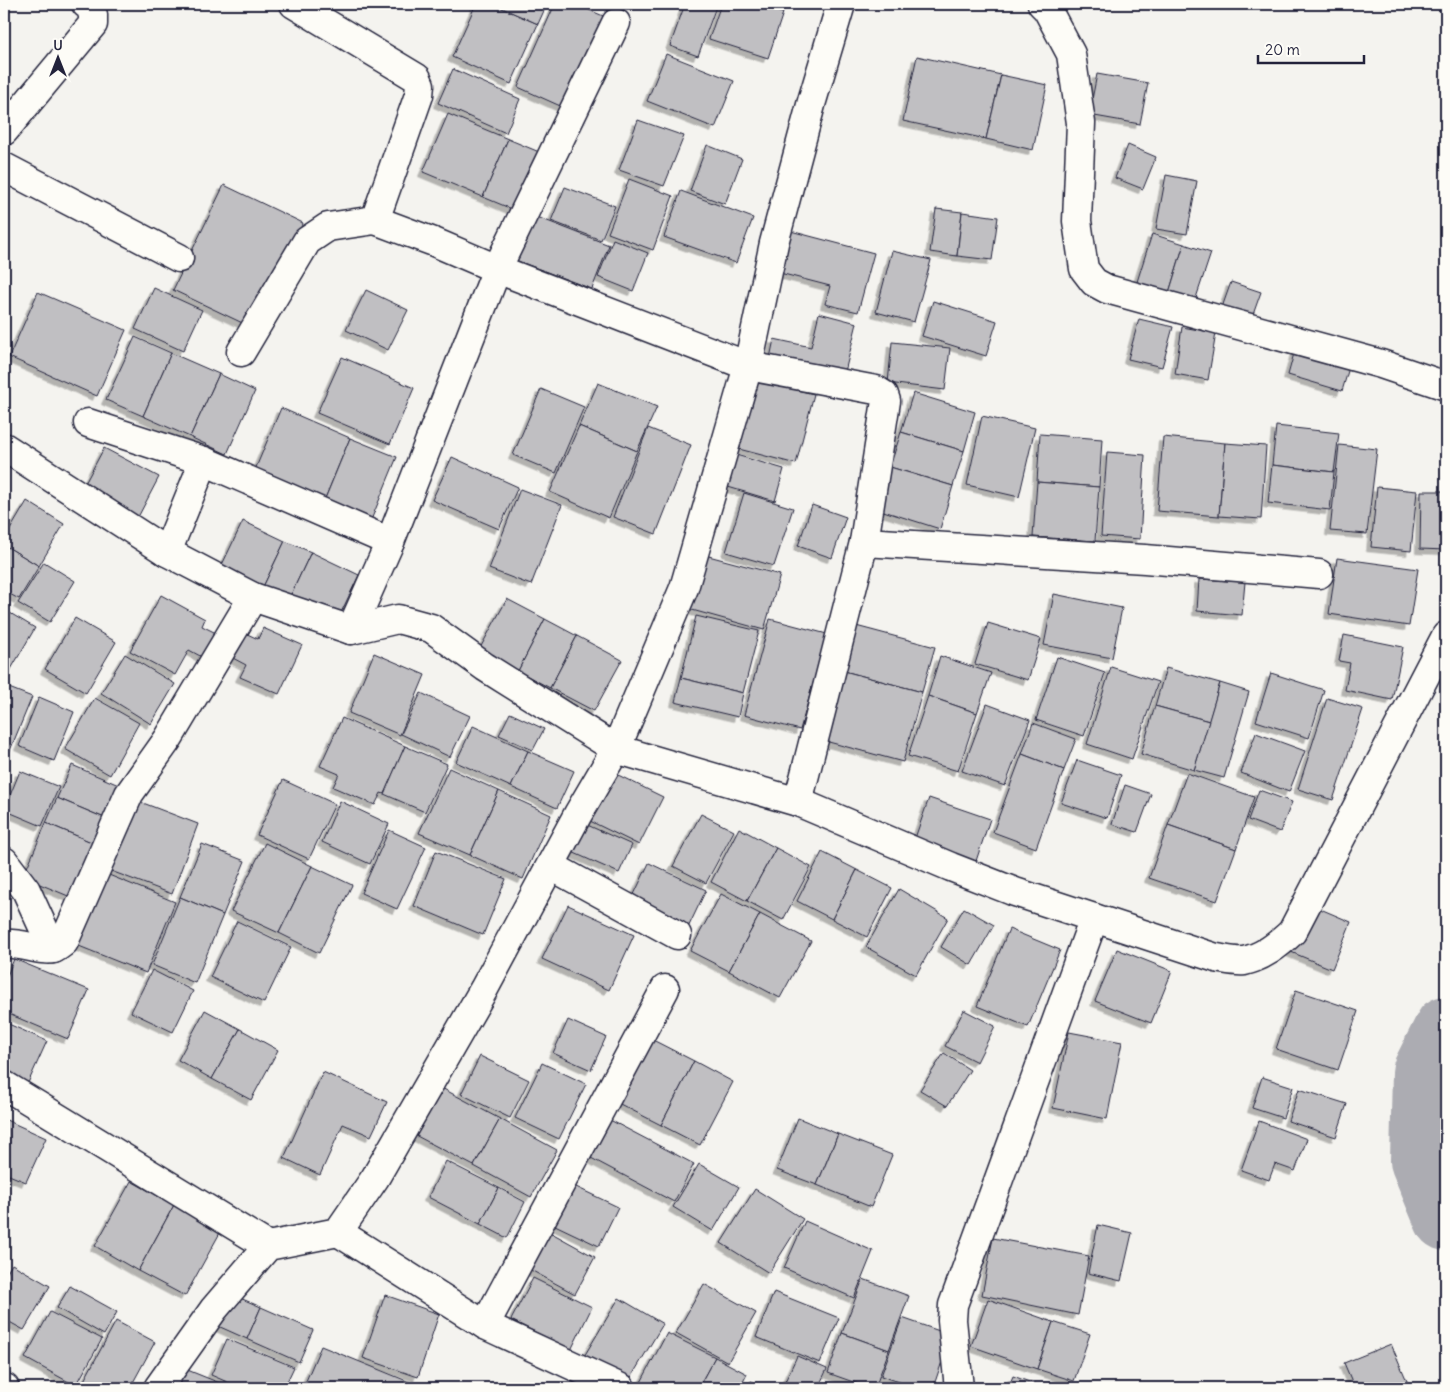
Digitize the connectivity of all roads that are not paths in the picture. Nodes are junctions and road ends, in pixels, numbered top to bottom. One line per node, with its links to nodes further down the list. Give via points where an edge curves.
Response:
1 (86, 4): 6 (street, via 90,6 93,24)
2 (294, 4): 8 (street, via 417,78 420,95)
3 (842, 4): 12 (street, via 774,244)
4 (1042, 4): 13 (street, via 1071,54 1081,123 1077,220 1084,269 1094,282 1107,289 1381,364)
5 (616, 23): 10 (street)
6 (4, 131)
7 (4, 167): 9 (street)
8 (375, 220): 10 (street); 11 (street, via 328,227 307,240)
9 (179, 258)
10 (497, 269): 12 (street); 17 (street)
11 (241, 352)
12 (748, 366): 18 (street, via 876,390 884,395 886,401); 24 (street, via 684,588)
13 (1446, 386)
14 (88, 423): 16 (street)
15 (4, 447): 19 (street)
16 (204, 461): 17 (street); 19 (street)
17 (390, 542): 22 (street)
18 (864, 542): 20 (street, via 1145,559); 25 (street)
19 (167, 552): 21 (street)
20 (1319, 574)
21 (253, 597): 22 (street); 31 (street, via 168,739 129,794 64,942)
22 (351, 630): 24 (street, via 398,619 431,628 485,668)
23 (1446, 636): 28 (street, via 1292,932 1278,945 1264,954 1242,961 1216,958)
24 (616, 749): 25 (street); 27 (street)
25 (798, 802): 28 (street, via 951,867)
26 (4, 861): 31 (street, via 26,890)
27 (551, 866): 29 (street); 34 (street, via 435,1075 375,1178)
28 (1094, 918): 39 (street, via 953,1305)
29 (677, 935)
30 (4, 944): 31 (street)
31 (53, 949)
32 (666, 989): 36 (street)
33 (4, 1085): 35 (street)
34 (338, 1232): 35 (street); 36 (street)
35 (268, 1246): 37 (street, via 214,1309)
36 (485, 1325): 38 (street)
37 (158, 1388)
38 (621, 1388)
39 (959, 1388)

